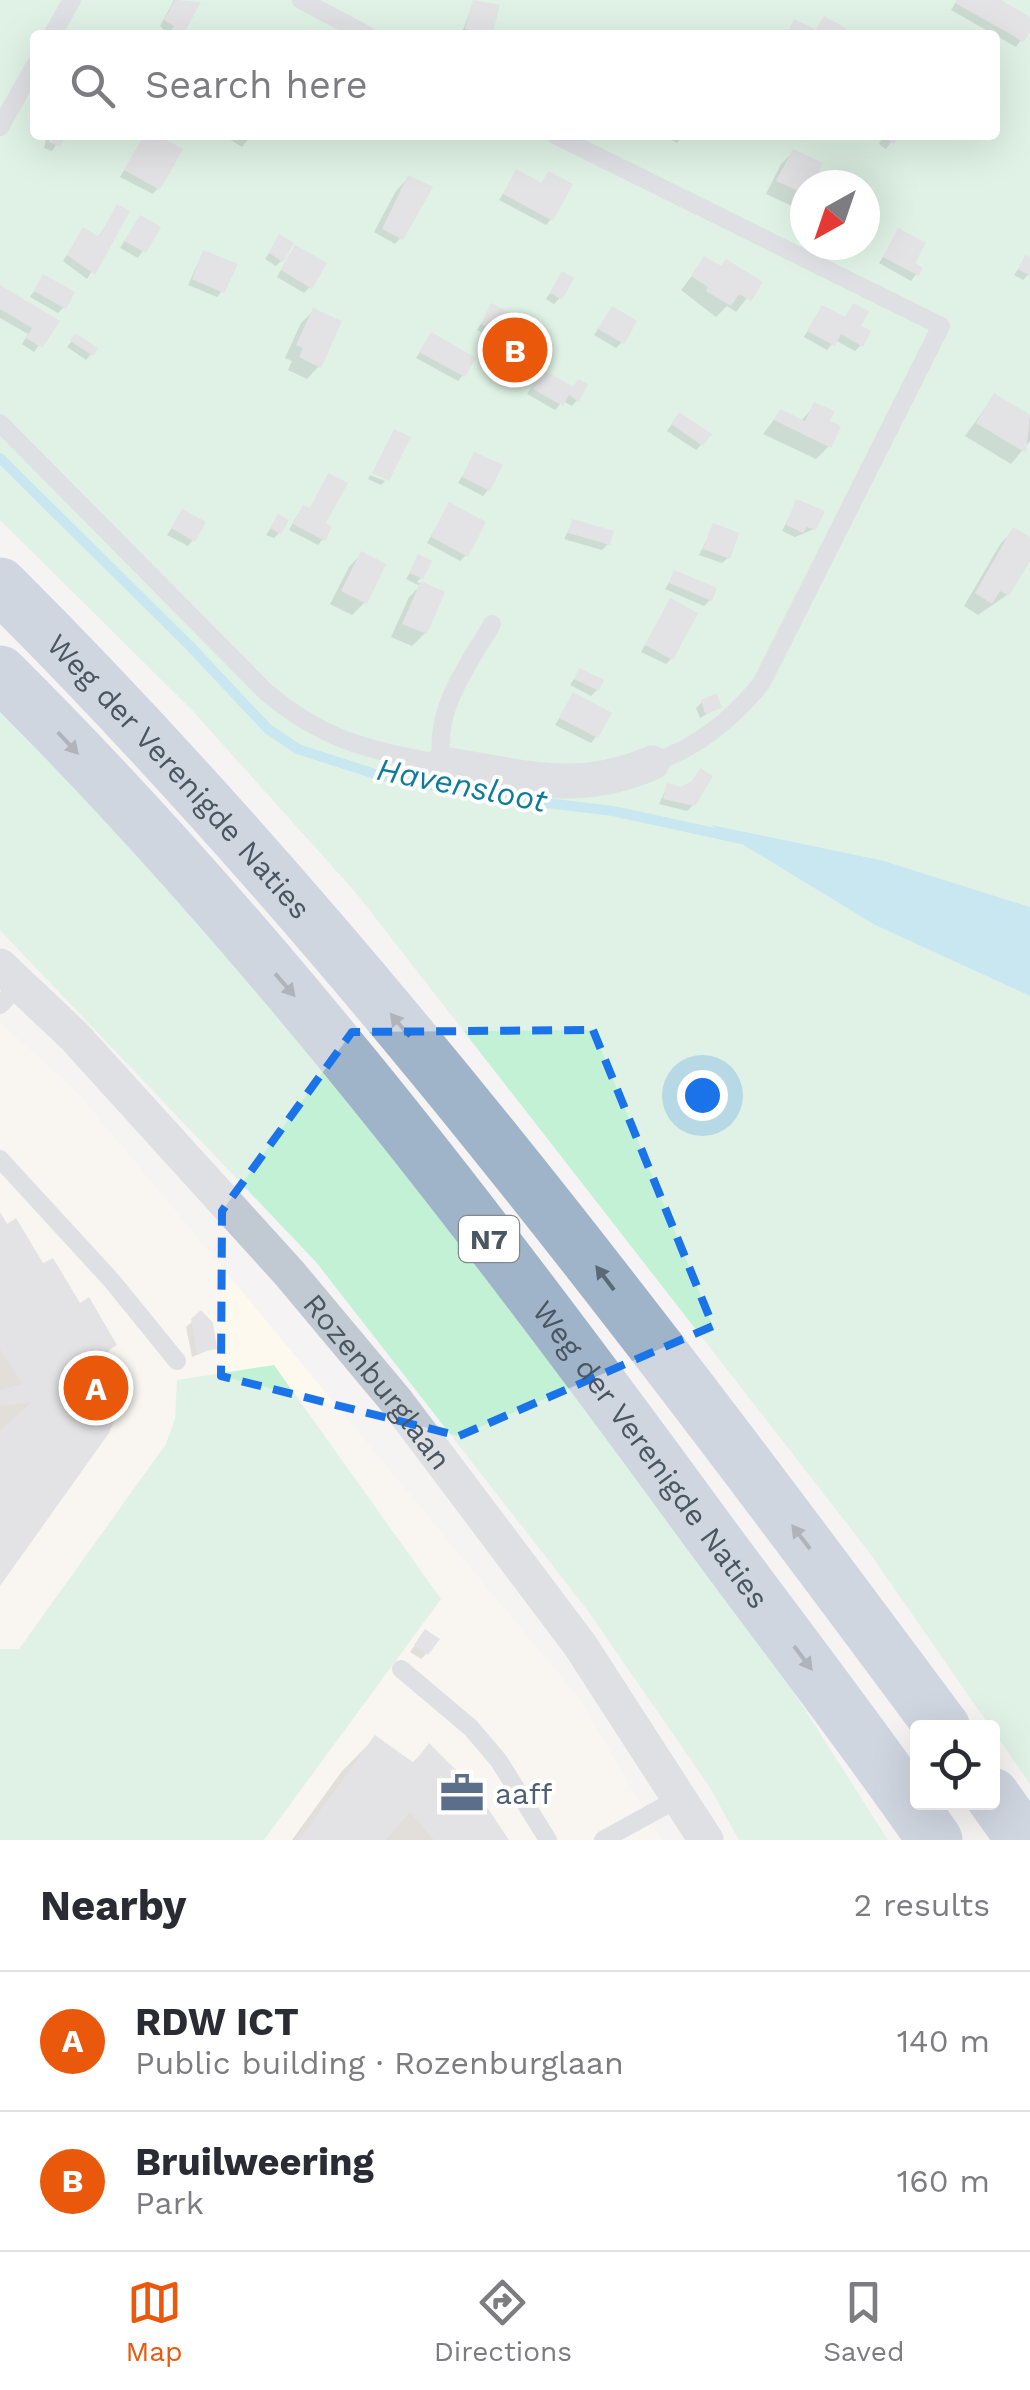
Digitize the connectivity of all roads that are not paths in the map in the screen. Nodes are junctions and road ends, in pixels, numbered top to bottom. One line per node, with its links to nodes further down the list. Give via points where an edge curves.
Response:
1 (72, 0): 3 (lane)
2 (301, 0): 4 (lane)
3 (55, 30)
4 (357, 30)
5 (30, 74): 6 (lane)
6 (0, 127)
7 (565, 140): 12 (lane, via 941,326 760,684 732,718 688,751)
8 (0, 423): 13 (lane, via 304,723 360,748)
9 (0, 586): 18 (highway, Weg der Verenigde Naties / N7, one-way to 9, via 618,1295 450,1085 259,857)
10 (492, 624): 13 (lane, via 444,709 437,735)
11 (0, 673): 24 (highway, Weg der Verenigde Naties / N7, one-way to 24, via 194,880 404,1130 583,1360)
12 (652, 763): 13 (street, via 612,780 578,784)
13 (442, 764)
14 (7, 986): 19 (street, Rozenburglaan, via 74,1036 396,1402 580,1644)
15 (0, 1159): 16 (lane)
16 (177, 1361)
17 (402, 1669): 21 (lane, via 490,1750)
18 (936, 1720)
19 (679, 1798): 22 (lane); 23 (street, Rozenburglaan)
20 (1000, 1807): 25 (highway)
21 (548, 1840)
22 (603, 1840)
23 (706, 1840)
24 (935, 1840)
25 (1024, 1840)

